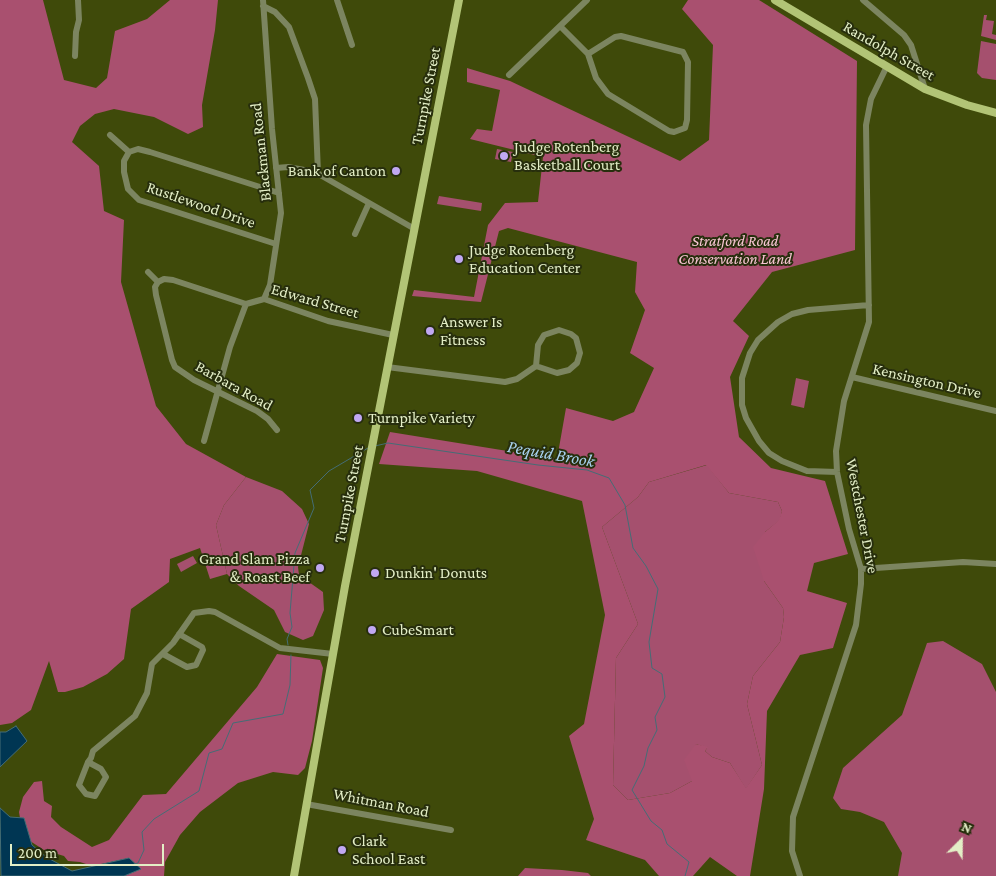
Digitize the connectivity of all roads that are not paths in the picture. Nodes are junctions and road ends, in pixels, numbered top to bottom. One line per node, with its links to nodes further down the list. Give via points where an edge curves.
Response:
1 (78, 0): 11 (street)
2 (337, 0): 9 (street)
3 (459, 0): 22 (main road, Turnpike Street)
4 (587, 0): 8 (street)
5 (775, 0): 12 (main road, Randolph Street)
6 (863, 0): 14 (street, via 904,35 911,45)
7 (263, 3): 18 (street, Blackman Road); 19 (street, via 289,27 315,99)
8 (560, 26): 10 (street); 13 (street)
9 (352, 45)
10 (588, 54): 10 (street, via 615,36 683,52 688,62 685,128 669,131 608,94 596,78)
11 (75, 56)
12 (886, 68): 14 (main road, Randolph Street); 29 (street, Westchester Drive, via 871,99 866,125)
13 (509, 75)
14 (925, 89): 15 (main road, Randolph Street)
15 (996, 113)
16 (110, 135): 17 (street)
17 (129, 152): 20 (street, via 138,149 150,152); 24 (street, Rustlewood Drive, via 124,161 124,172 128,189 139,200)
18 (276, 168): 19 (street); 20 (street, Blackman Road)
19 (318, 173): 21 (street)
20 (279, 193): 24 (street, Blackman Road, via 282,214)
21 (369, 203): 22 (street); 23 (street)
22 (413, 228): 30 (main road, Turnpike Street)
23 (355, 234)
24 (276, 244): 27 (street, Blackman Road, via 270,285)
25 (148, 272): 26 (street)
26 (158, 282): 28 (street, Edward Street, via 173,280); 34 (street, Barbara Road, via 156,295 175,367)
27 (264, 299): 28 (street, Edward Street); 30 (street, Edward Street, via 328,321)
28 (246, 304): 34 (street)
29 (869, 306): 33 (street, Westchester Drive, via 866,334); 38 (street, via 792,314 766,331 754,347 742,378 742,405 746,418 769,453 801,469)
30 (393, 335): 32 (main road, Turnpike Street)
31 (536, 366): 31 (street, via 558,373 573,367 580,353 576,338 559,330 544,335 538,345); 32 (street, via 518,378 501,382)
32 (387, 367): 43 (main road, Turnpike Street)
33 (852, 377): 35 (street, Kensington Drive); 38 (street, Westchester Drive, via 837,433)
34 (218, 391): 36 (street, Barbara Road, via 257,411); 37 (street)
35 (996, 411)
36 (277, 430)
37 (204, 441)
38 (837, 472): 40 (street, Westchester Drive)
39 (996, 564): 40 (street, via 963,562)
40 (861, 569): 48 (street, Westchester Drive, via 856,624 793,817 792,851)
41 (179, 634): 42 (street); 42 (street, via 202,646 196,665 187,667); 43 (street, via 194,613 209,610 280,648)
42 (163, 654): 44 (street, via 152,664 141,707 126,724 96,747)
43 (333, 654): 45 (main road, Turnpike Street)
44 (88, 762): 44 (street, via 101,769 106,777 95,796 86,794 79,785)
45 (306, 804): 46 (street, Whitman Road); 47 (main road, Turnpike Street)
46 (451, 830)
47 (294, 876)
48 (800, 876)

